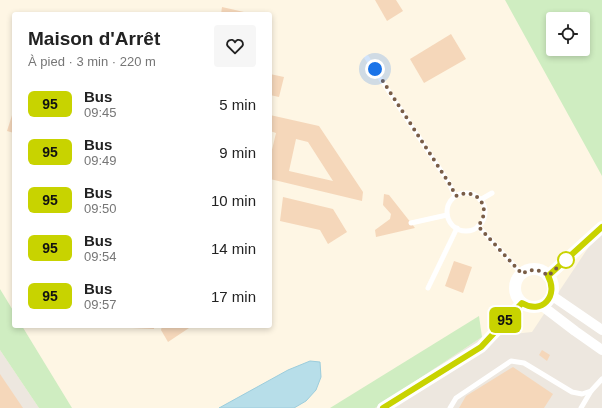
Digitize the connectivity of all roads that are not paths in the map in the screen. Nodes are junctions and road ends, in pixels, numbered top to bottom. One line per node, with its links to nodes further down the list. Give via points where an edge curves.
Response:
1 (368, 58): 3 (lane)
2 (492, 193): 4 (lane)
3 (456, 196): 4 (lane, via 466,193); 5 (lane, via 448,204)
4 (480, 200): 7 (lane, via 484,216)
5 (447, 216): 6 (lane); 9 (lane)
6 (410, 223)
7 (478, 226): 9 (lane, via 468,230); 10 (lane)
8 (602, 227): 11 (street)
9 (457, 228): 12 (lane)
10 (522, 274): 11 (street, via 532,270 544,272); 14 (street, via 515,288)
11 (548, 276): 13 (street, via 552,288)
12 (428, 288)
13 (551, 295): 15 (street); 16 (street)
14 (522, 303): 15 (street, via 533,307); 21 (street, via 481,347)
15 (541, 305): 17 (street)
16 (602, 330)
17 (602, 350)
18 (602, 379): 19 (lane)
19 (591, 391): 20 (lane, via 582,394 572,392 524,363 511,361); 24 (lane)
20 (456, 398): 22 (lane); 23 (lane)
21 (383, 408)
22 (444, 408)
23 (450, 408)
24 (581, 408)

